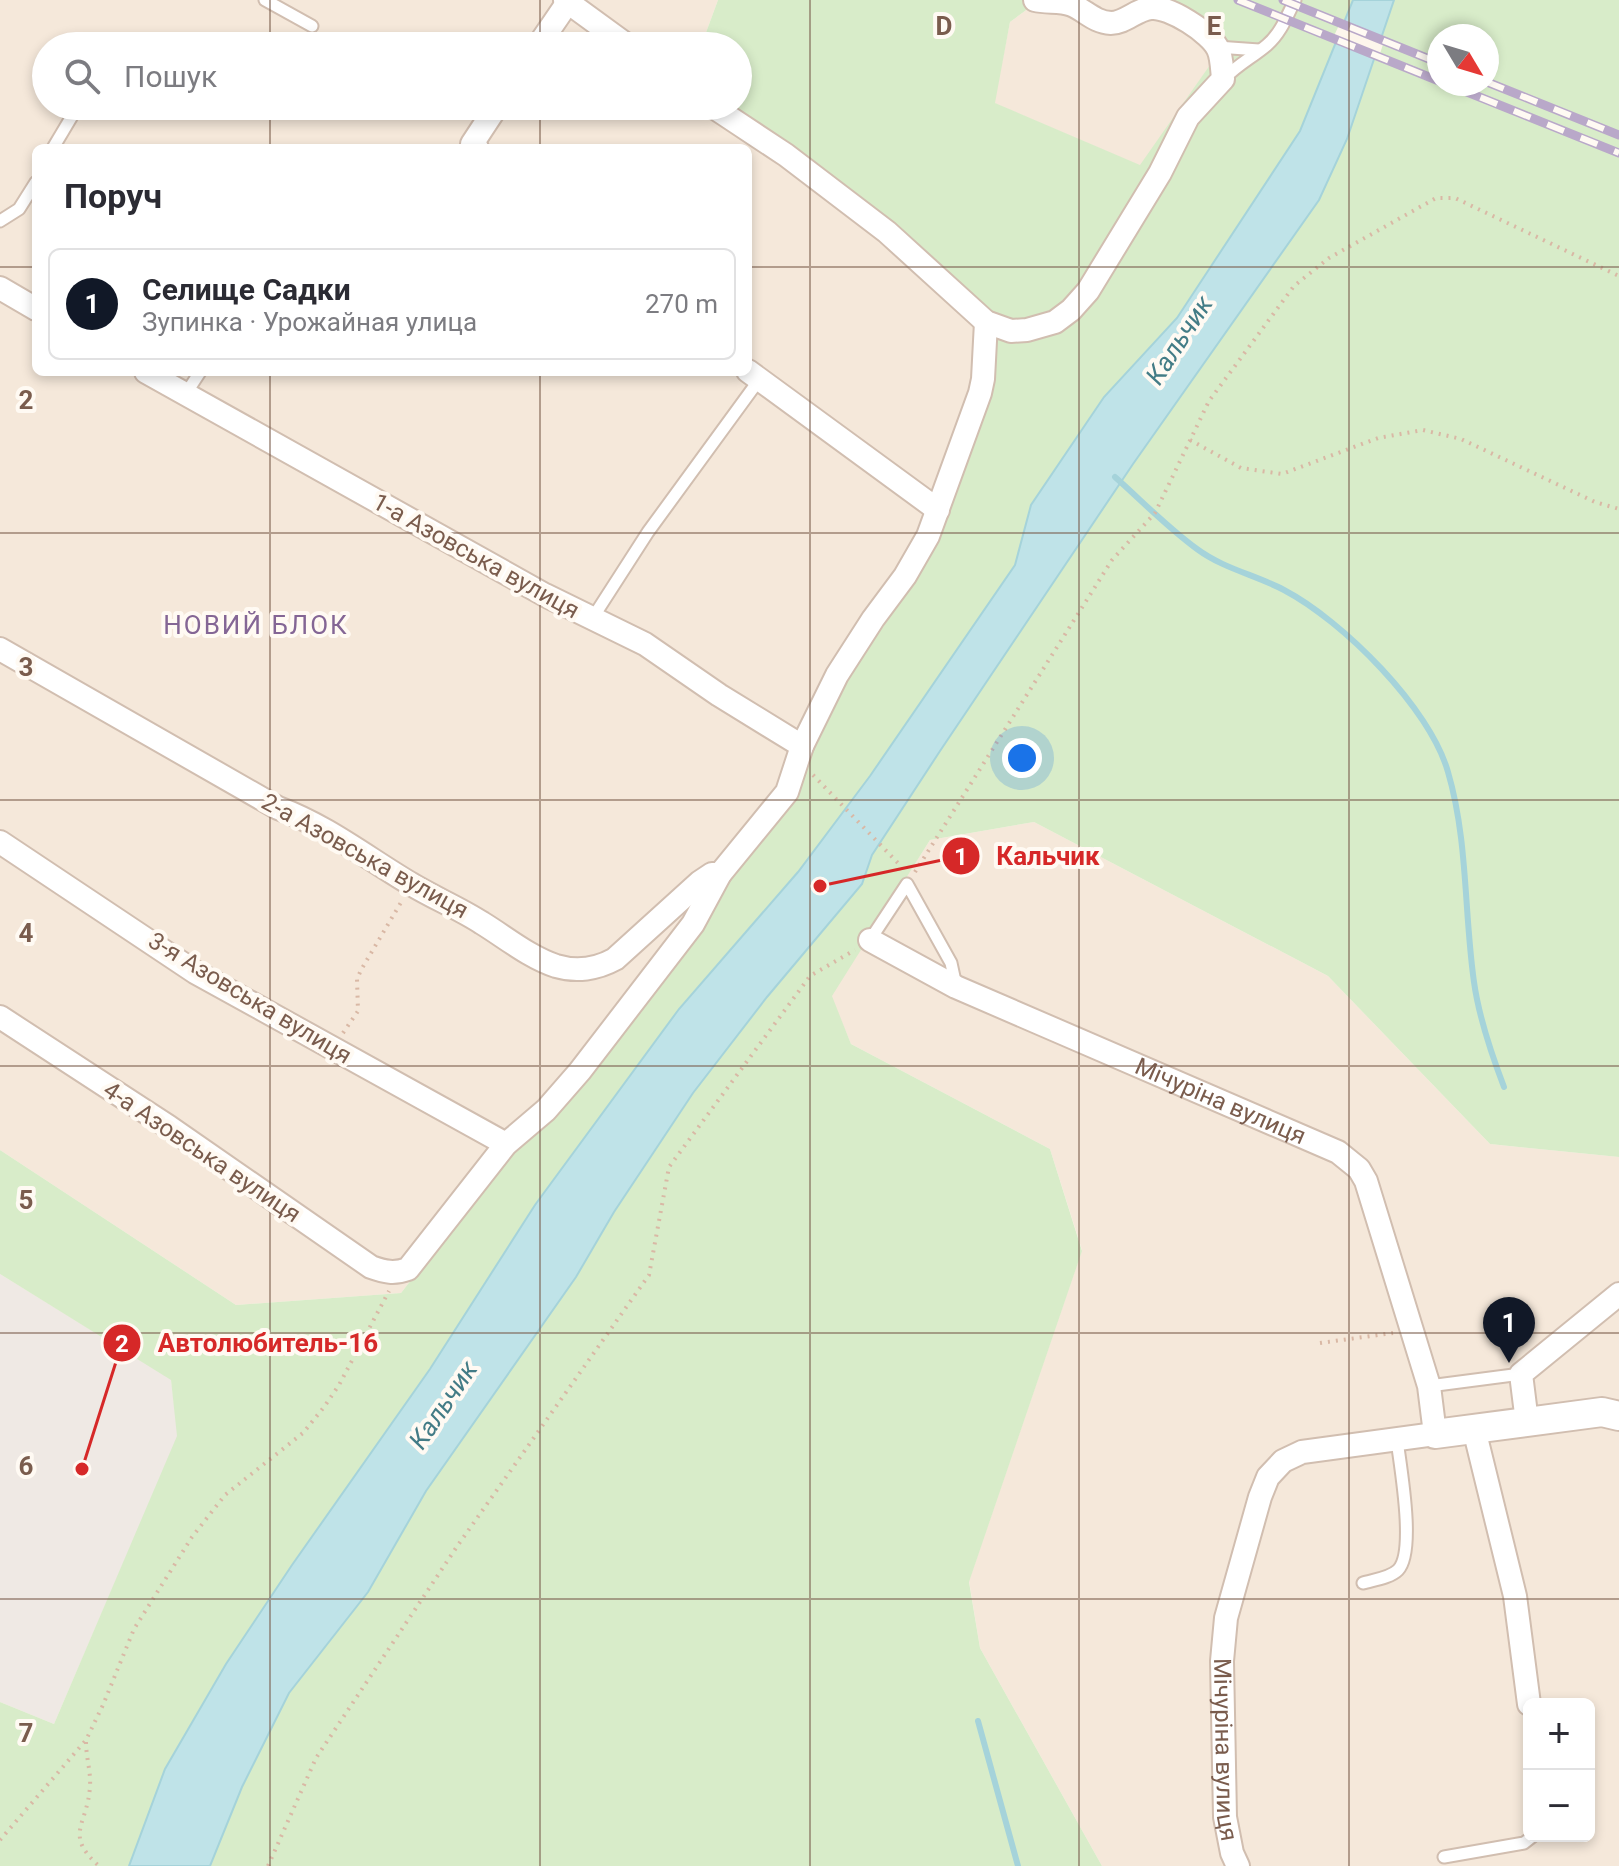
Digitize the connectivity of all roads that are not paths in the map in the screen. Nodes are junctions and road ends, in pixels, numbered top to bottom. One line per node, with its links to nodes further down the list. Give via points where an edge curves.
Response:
1 (265, 0): 5 (lane)
2 (1035, 0): 8 (street, via 1069,3 1110,23 1160,8 1187,21)
3 (1295, 0): 9 (lane, via 1284,25)
4 (567, 1): 6 (street); 7 (street)
5 (312, 26)
6 (547, 32)
7 (609, 32)
8 (1217, 47): 9 (lane); 10 (street)
9 (1260, 50): 10 (lane)
10 (1223, 79): 21 (street, via 1188,117 1103,268 1071,310 1055,322 1027,330 1011,331)
11 (70, 120): 15 (lane)
12 (489, 120): 16 (street)
13 (728, 120): 14 (street)
14 (752, 142): 21 (street, via 814,176 887,232)
15 (55, 144)
16 (475, 144)
17 (32, 188): 18 (lane, via 19,209)
18 (0, 221)
19 (0, 288): 20 (street)
20 (32, 307)
21 (986, 322): 26 (street, via 980,393)
22 (153, 376): 25 (street, 1-а Азовська вулиця)
23 (197, 376): 25 (lane)
24 (753, 376): 26 (street); 27 (lane)
25 (185, 395): 27 (street, 1-а Азовська вулиця)
26 (938, 510): 29 (street, via 905,576 837,675)
27 (592, 619): 29 (street, 1-а Азовська вулиця, via 645,644)
28 (0, 649): 31 (street, 2-а Азовська вулиця, via 278,808 316,824 548,962 583,969 605,965 700,882)
29 (800, 752): 31 (street, via 787,792)
30 (0, 842): 35 (street, 3-я Азовська вулиця, via 195,972)
31 (720, 874): 35 (street, via 693,924 580,1071)
32 (870, 940): 33 (street, Мічуріна вулиця); 33 (lane, via 907,884 951,963)
33 (956, 987): 38 (street, Мічуріна вулиця, via 1349,1160 1371,1193)
34 (0, 1017): 35 (street, 4-а Азовська вулиця, via 371,1267 386,1272 402,1270)
35 (506, 1144)
36 (1619, 1294): 37 (street)
37 (1521, 1374): 38 (lane); 40 (street)
38 (1429, 1386): 42 (street, Мічуріна вулиця)
39 (1619, 1416): 40 (street, Мічуріна вулиця, via 1602,1412)
40 (1527, 1422): 41 (street, Мічуріна вулиця)
41 (1474, 1429): 42 (street, Мічуріна вулиця); 45 (street, via 1515,1596)
42 (1435, 1434): 43 (street, Мічуріна вулиця)
43 (1397, 1440): 44 (lane, via 1407,1521 1404,1560 1392,1574); 48 (street, Мічуріна вулиця, via 1302,1452 1283,1461 1268,1477 1260,1497 1226,1618 1222,1661 1225,1817)
44 (1363, 1583)
45 (1528, 1698)
46 (1525, 1842): 47 (lane)
47 (1444, 1857)
48 (1238, 1866)

